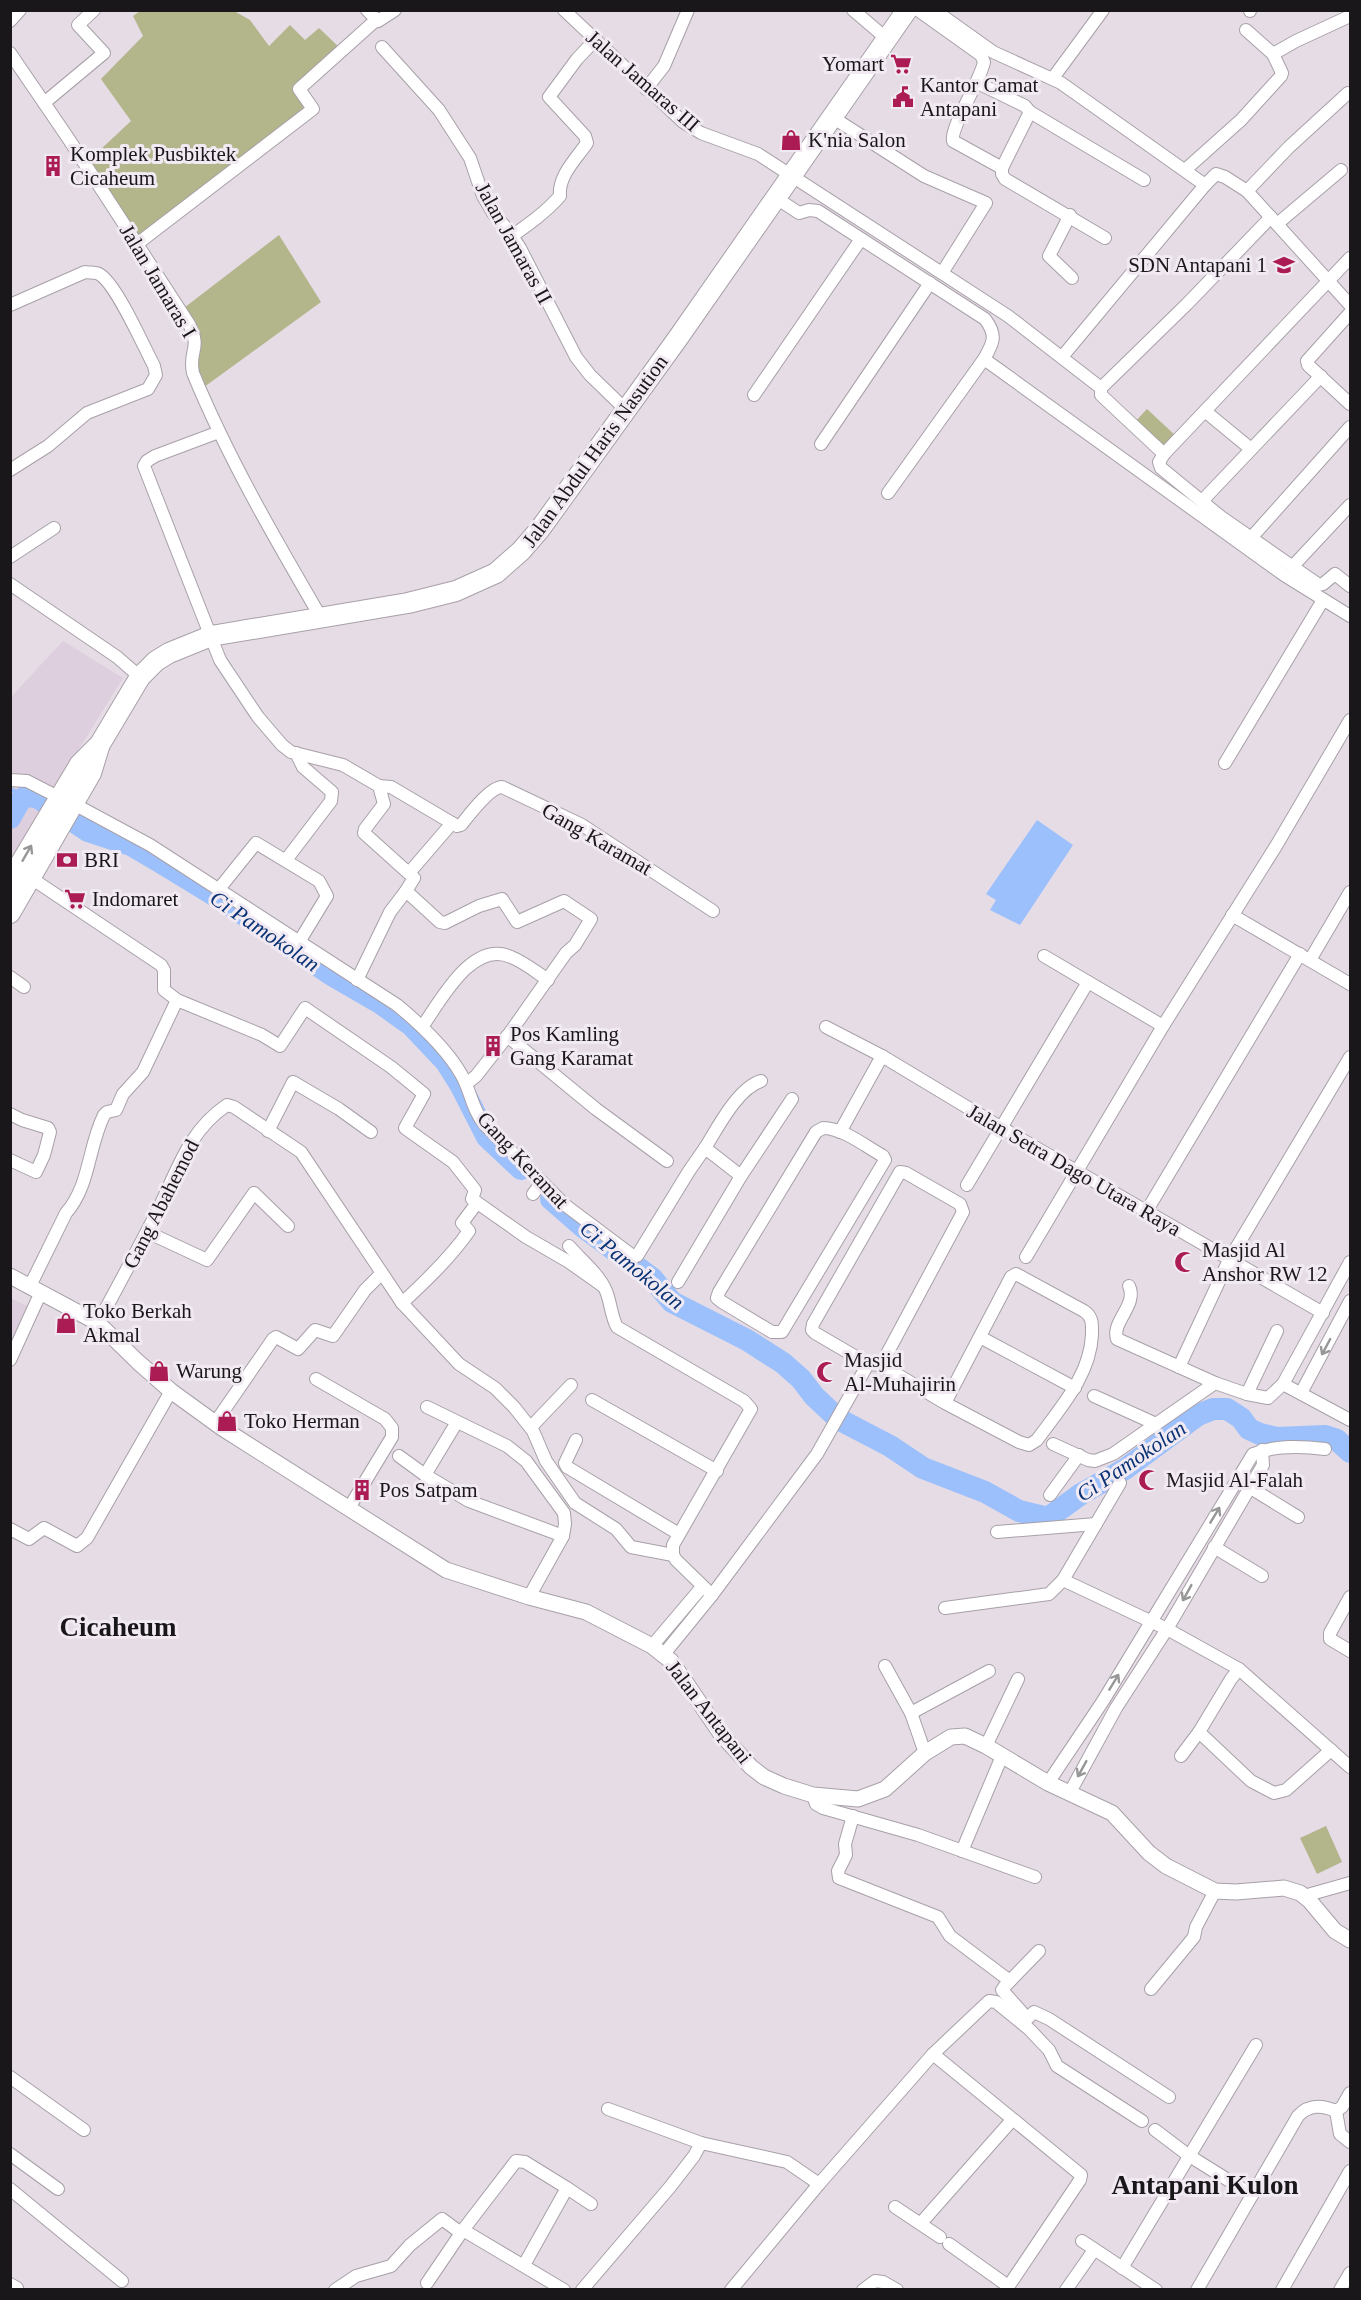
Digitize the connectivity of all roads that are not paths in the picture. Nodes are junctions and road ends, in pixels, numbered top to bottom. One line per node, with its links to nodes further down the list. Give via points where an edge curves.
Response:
1 (21, 10): 13 (street)
2 (94, 10): 24 (street, via 78,26 104,53)
3 (395, 10): 11 (street, via 381,21)
4 (564, 10): 15 (street, Jalan Jamaras III)
5 (688, 10): 22 (street, via 664,66)
6 (853, 10): 16 (street)
7 (907, 10): 16 (highway, Jalan Abdul Haris Nasution)
8 (918, 10): 21 (street, via 981,55 984,62)
9 (934, 10): 20 (street, via 993,52)
10 (1103, 10): 20 (street)
11 (372, 15): 40 (street, via 299,89 313,109)
12 (1350, 16): 19 (street)
13 (10, 21)
14 (1246, 30): 19 (street)
15 (596, 39): 22 (street, Jalan Jamaras III); 37 (street, via 549,97 587,143 562,180 560,196)
16 (887, 39): 26 (highway, Jalan Abdul Haris Nasution)
17 (382, 47): 37 (street, Jalan Jamaras II, via 439,110 470,158 483,196)
18 (10, 53): 24 (street, Jalan Jamaras I)
19 (1273, 54): 28 (street, via 1281,76 1241,120)
20 (1053, 78): 28 (street)
21 (978, 83): 25 (street); 27 (street, via 954,130 953,141)
22 (646, 89): 30 (street, Jalan Jamaras III, via 701,133 754,152)
23 (1350, 94): 33 (street, via 1289,147)
24 (44, 103): 40 (street, Jalan Jamaras I)
25 (1030, 112): 27 (street); 31 (street)
26 (832, 117): 30 (highway, Jalan Abdul Haris Nasution); 42 (street, via 924,176 986,203)
27 (1002, 168): 35 (street, via 1005,179)
28 (1185, 170): 32 (street)
29 (1341, 170): 36 (street)
30 (791, 177): 34 (highway, Jalan Abdul Haris Nasution); 42 (street, Jalan Jamaras III)
31 (1144, 180)
32 (1205, 185): 33 (street, via 1221,174); 49 (street)
33 (1247, 191): 36 (street)
34 (776, 198): 39 (street, via 799,213 818,211); 55 (highway, Jalan Abdul Haris Nasution)
35 (1070, 215): 38 (street); 43 (street, via 1049,256)
36 (1274, 220): 44 (street); 52 (street)
37 (512, 236): 55 (street, Jalan Jamaras II, via 576,357)
38 (1105, 238)
39 (861, 239): 45 (street); 53 (street)
40 (137, 244): 58 (street, Jalan Jamaras I, via 195,337 190,363)
41 (1350, 258): 44 (street)
42 (942, 273): 49 (street, Jalan Jamaras III)
43 (1072, 278)
44 (1328, 280): 47 (street); 56 (street)
45 (930, 283): 50 (street, via 985,319 993,330 992,345); 59 (street)
46 (10, 305): 62 (street, via 85,272 98,274 108,282 125,310 156,375 148,389 87,413 48,446)
47 (1350, 305)
48 (1350, 313): 51 (street, via 1309,356 1308,365)
49 (1062, 357): 52 (street, Jalan Jamaras III)
50 (984, 359): 63 (street); 72 (street)
51 (1321, 376): 54 (street); 60 (street)
52 (1101, 388): 61 (street, Jalan Jamaras III, via 1101,395)
53 (754, 395)
54 (1350, 404)
55 (625, 409): 73 (highway, Jalan Abdul Haris Nasution, via 540,529 496,573 427,600)
56 (1206, 412): 60 (street); 61 (street)
57 (1350, 427): 67 (street)
58 (219, 432): 73 (street, Jalan Jamaras I); 75 (street, via 155,456 144,466)
59 (821, 444)
60 (1251, 449): 64 (street)
61 (1164, 454): 64 (street, via 1159,462 1161,468)
62 (10, 470)
63 (888, 493)
64 (1202, 501): 67 (street)
65 (1350, 505): 69 (street)
66 (54, 528): 68 (street)
67 (1251, 538): 69 (street)
68 (10, 556)
69 (1293, 566): 70 (street, via 1319,585 1335,574)
70 (1349, 582)
71 (10, 584): 76 (street)
72 (1323, 600): 74 (street); 79 (street)
73 (320, 616): 75 (highway, Jalan Abdul Haris Nasution)
74 (1350, 616)
75 (211, 636): 76 (highway, Jalan Abdul Haris Nasution, via 170,652); 78 (street, via 219,660 258,717 282,745)
76 (140, 677): 82 (highway, Jalan Abdul Haris Nasution, via 100,744 91,772)
77 (1350, 720): 94 (street)
78 (296, 753): 81 (street, via 343,765); 85 (street, via 303,767 332,796)
79 (1225, 763)
80 (10, 780): 82 (street, via 27,781)
81 (379, 786): 83 (street, via 391,787); 86 (street, via 384,804 364,833)
82 (65, 803): 84 (highway, Jalan Abdul Haris Nasution); 89 (street, Gang Keramat, via 150,845)
83 (452, 823): 86 (street); 92 (street, Gang Karamat, via 461,825 494,789 502,788 582,825)
84 (51, 828): 87 (highway); 88 (highway, one-way to 84)
85 (286, 860): 89 (street, via 254,844); 95 (street, via 319,881 327,893)
86 (409, 873): 90 (street, via 414,879)
87 (31, 878): 93 (highway); 104 (street, via 161,965 164,990)
88 (10, 882)
89 (219, 890): 95 (street, Gang Keramat)
90 (406, 891): 99 (street, via 390,912); 100 (street, via 445,923 502,899 517,922 564,901 591,919)
91 (1350, 892): 97 (street)
92 (713, 911)
93 (10, 913)
94 (1233, 915): 97 (street); 105 (street)
95 (299, 942): 99 (street, Gang Keramat)
96 (1044, 956): 101 (street)
97 (1305, 957): 102 (street); 127 (street)
98 (10, 976): 103 (street)
99 (357, 980): 106 (street, Gang Keramat, via 397,1005)
100 (548, 980): 106 (street, via 511,956 485,956 464,970); 108 (street)
101 (1088, 982): 105 (street); 116 (street)
102 (1350, 984)
103 (24, 987)
104 (177, 1000): 126 (street, via 280,1046 305,1008 347,1035 424,1094 405,1128 453,1162 475,1190 471,1199); 139 (street, via 143,1072 123,1094 116,1110 104,1115 73,1206 66,1213)
105 (1163, 1026): 123 (street)
106 (422, 1027): 113 (street, Gang Keramat, via 460,1071)
107 (826, 1027): 109 (street, Jalan Setra Dago Utara Raya)
108 (507, 1036): 113 (street); 122 (street)
109 (882, 1056): 116 (street, Jalan Setra Dago Utara Raya); 119 (street)
110 (1350, 1057): 111 (street)
111 (1345, 1078): 132 (street)
112 (761, 1081): 120 (street, via 749,1086 738,1099)
113 (466, 1084): 120 (street, Gang Keramat, via 478,1117 537,1188 633,1256 637,1256)
114 (792, 1099): 124 (street)
115 (10, 1114): 121 (street, via 50,1130 36,1172)
116 (1000, 1127): 123 (street, Jalan Setra Dago Utara Raya); 125 (street)
117 (268, 1131): 118 (street, via 294,1082); 129 (street, Gang Abahemod, via 230,1105 208,1120 190,1142); 134 (street, via 301,1152)
118 (371, 1132)
119 (840, 1132): 119 (street, via 832,1128 816,1132 719,1292 717,1298 722,1302 772,1332 782,1332 885,1160)
120 (705, 1148): 124 (street)
121 (10, 1160)
122 (667, 1161)
123 (1076, 1171): 127 (street, Jalan Setra Dago Utara Raya); 131 (street)
124 (741, 1176): 136 (street)
125 (967, 1185)
126 (477, 1203): 137 (street); 141 (street, via 462,1223 469,1232 460,1244)
127 (1146, 1212): 132 (street, Jalan Setra Dago Utara Raya)
128 (288, 1226): 129 (street, via 254,1193 207,1260)
129 (147, 1232): 143 (street, Gang Abahemod)
130 (569, 1246): 137 (street)
131 (1026, 1257)
132 (1228, 1260): 142 (street, Jalan Setra Dago Utara Raya); 148 (street)
133 (1350, 1262): 142 (street)
134 (381, 1274): 141 (street); 163 (street, via 332,1337 315,1330 298,1349 273,1339)
135 (10, 1276): 139 (street, Jalan Antapani)
136 (678, 1282)
137 (603, 1286): 172 (street, via 617,1327 744,1401 750,1409)
138 (1129, 1286): 148 (street, via 1131,1297 1116,1331 1117,1339)
139 (36, 1289): 143 (street, Jalan Antapani); 146 (street)
140 (1350, 1300): 155 (street, one-way to 155)
141 (402, 1303): 165 (street, via 445,1351 503,1395)
142 (1323, 1313): 151 (street)
143 (98, 1323): 154 (street, Jalan Antapani)
144 (1277, 1331): 156 (street)
145 (980, 1337): 153 (street); 153 (street, via 1011,1277 1022,1276 1090,1315 1091,1350); 159 (street)
146 (10, 1360)
147 (875, 1365): 147 (street, via 963,1212 960,1204 900,1172 812,1330); 159 (street); 188 (street, via 843,1406 817,1454)
148 (1179, 1367): 150 (street)
149 (316, 1378): 177 (street, via 385,1419 392,1428 392,1437)
150 (1215, 1383): 156 (street); 164 (street)
151 (1283, 1384): 155 (street); 156 (street, via 1267,1399)
152 (571, 1385): 165 (street)
153 (1075, 1388): 159 (street, via 1029,1444)
154 (171, 1391): 163 (street, Jalan Antapani); 180 (street, via 81,1544 44,1527 29,1539)
155 (1301, 1393): 161 (street)
156 (1247, 1394)
157 (1094, 1396): 164 (street)
158 (591, 1400): 172 (street)
159 (945, 1403)
160 (427, 1407): 162 (street)
161 (1350, 1420)
162 (457, 1422): 173 (street); 183 (street, via 507,1446 526,1461 564,1514)
163 (215, 1423): 177 (street, Jalan Antapani)
164 (1156, 1424): 170 (street, via 1113,1454 1092,1461)
165 (531, 1427): 185 (street, via 546,1461 575,1503 616,1529 631,1547)
166 (576, 1440): 182 (street, via 565,1462 567,1467)
167 (1053, 1444): 170 (street)
168 (1325, 1449): 169 (street, via 1297,1446)
169 (1262, 1450): 175 (street, via 1263,1465); 192 (street, one-way to 169, via 1248,1460)
170 (1078, 1455): 176 (street)
171 (399, 1456): 173 (street)
172 (717, 1472): 182 (street)
173 (425, 1475): 183 (street, via 469,1501)
174 (1120, 1483): 179 (street)
175 (1249, 1487): 178 (street); 184 (street)
176 (1050, 1495)
177 (349, 1508): 189 (street, Jalan Antapani, via 446,1570)
178 (1298, 1517)
179 (1096, 1524): 181 (street); 187 (street)
180 (10, 1529)
181 (997, 1532)
182 (679, 1534): 185 (street)
183 (563, 1536): 189 (street)
184 (1214, 1546): 186 (street); 193 (street, one-way to 193)
185 (673, 1556): 188 (street)
186 (1263, 1575)
187 (1063, 1580): 191 (street, via 1044,1596); 192 (street)
188 (707, 1592): 194 (street)
189 (529, 1597): 194 (street, Jalan Antapani, via 597,1616)
190 (1350, 1597): 195 (street, via 1330,1634 1330,1639)
191 (945, 1608)
192 (1150, 1621): 193 (street); 200 (street, one-way to 192)
193 (1167, 1629): 197 (street); 201 (street)
194 (658, 1650): 214 (street, Jalan Antapani, via 671,1661 721,1734 757,1773)
195 (1350, 1651)
196 (885, 1666): 202 (street)
197 (1239, 1669): 203 (street); 207 (street)
198 (989, 1671): 202 (street)
199 (1018, 1679): 205 (street)
200 (1103, 1701): 201 (street); 204 (street)
201 (1116, 1708): 206 (street)
202 (911, 1713): 208 (street)
203 (1199, 1732): 207 (street, via 1251,1780 1274,1794 1286,1790); 210 (street)
204 (1076, 1739): 206 (street); 212 (street)
205 (986, 1746): 208 (street, Jalan Antapani, via 965,1736 951,1737); 209 (street, Jalan Antapani)
206 (1094, 1748): 213 (street, one-way to 213)
207 (1331, 1750): 211 (street)
208 (925, 1753): 214 (street, Jalan Antapani, via 885,1789 873,1794 858,1799)
209 (1002, 1756): 212 (street, Jalan Antapani); 216 (street)
210 (1181, 1756)
211 (1350, 1767)
212 (1048, 1783): 213 (street, Jalan Antapani)
213 (1069, 1794): 219 (street, Jalan Antapani, via 1112,1813 1154,1857)
214 (813, 1795): 215 (street, via 819,1807)
215 (853, 1815): 216 (street); 223 (street, via 838,1878 938,1917 950,1936)
216 (962, 1851): 217 (street)
217 (1035, 1877)
218 (1350, 1883): 220 (street)
219 (1215, 1891): 220 (street, Jalan Antapani, via 1284,1888); 224 (street, via 1194,1937)
220 (1304, 1896): 221 (street, via 1335,1931)
221 (1350, 1940)
222 (1039, 1951): 223 (street)
223 (1006, 1985): 225 (street); 230 (street, via 1026,2017 1034,2012 1049,2019)
224 (1151, 1989)
225 (993, 2002): 227 (street); 234 (street, via 1029,2029 1049,2050 1057,2066)
226 (1256, 2045): 240 (street)
227 (933, 2054): 233 (street); 242 (street)
228 (12, 2082): 235 (street)
229 (1350, 2093): 232 (street)
230 (1169, 2097)
231 (608, 2109): 238 (street)
232 (1336, 2111): 237 (street, via 1340,2134); 246 (street, via 1327,2107 1306,2108)
233 (1012, 2120): 249 (street); 259 (street, via 1081,2175)
234 (1142, 2121)
235 (84, 2130)
236 (1155, 2130): 240 (street)
237 (1350, 2142)
238 (701, 2143): 242 (street, via 787,2162); 262 (street, via 670,2187)
239 (10, 2154): 245 (street)
240 (1188, 2155): 246 (street); 254 (street)
241 (1350, 2171): 268 (street)
242 (819, 2184): 263 (street)
243 (567, 2188): 247 (street); 250 (street, via 525,2162 516,2161); 253 (street)
244 (10, 2189): 256 (street)
245 (58, 2189)
246 (1252, 2194): 267 (street)
247 (591, 2204)
248 (895, 2207): 249 (street)
249 (921, 2223): 259 (street)
250 (462, 2231): 253 (street); 257 (street); 260 (street, via 442,2219 392,2266 356,2276)
251 (1082, 2241): 252 (street)
252 (1095, 2250): 254 (street); 265 (street)
253 (524, 2265): 261 (street)
254 (1122, 2268): 266 (street)
255 (1350, 2273): 269 (street)
256 (122, 2281)
257 (427, 2283)
258 (865, 2287): 264 (street, via 875,2281)
259 (1007, 2288)
260 (335, 2289)
261 (564, 2289)
262 (582, 2289)
263 (731, 2289)
264 (897, 2289)
265 (1066, 2289)
266 (1156, 2289)
267 (1197, 2289)
268 (1282, 2289)
269 (1341, 2289)

